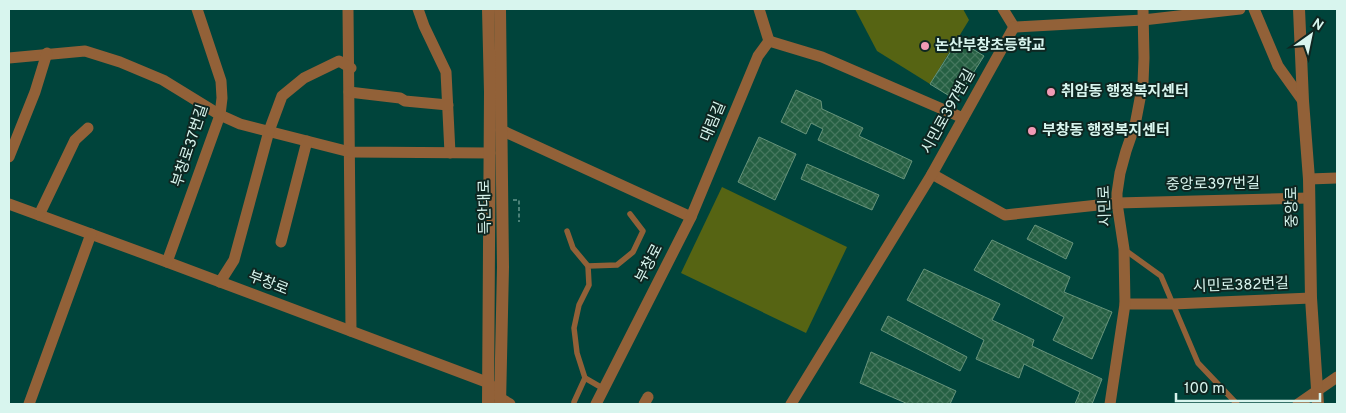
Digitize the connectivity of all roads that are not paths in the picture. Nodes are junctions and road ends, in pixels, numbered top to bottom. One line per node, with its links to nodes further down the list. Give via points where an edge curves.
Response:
1 (348, 9): 18 (street)
2 (418, 9): 22 (street, via 446,72)
3 (484, 9): 19 (street)
4 (488, 9): 19 (street, 득안대로)
5 (500, 9): 19 (street, 득안대로)
6 (508, 9): 19 (street)
7 (759, 9): 15 (street)
8 (1003, 9): 14 (street)
9 (1240, 9): 13 (street)
10 (1254, 9): 21 (street, via 1278,66)
11 (1299, 9): 21 (street, 중앙로)
12 (200, 10): 23 (street, 부창로37번길, via 221,81)
13 (1143, 14): 14 (street); 37 (street, 시민로, via 1143,83 1135,125 1120,174)
14 (1014, 27): 24 (street, 시민로397번길)
15 (769, 41): 24 (street, via 822,58); 41 (street, 대림길, via 758,56)
16 (47, 53): 17 (street); 23 (street, via 84,51 120,62 163,80); 32 (street)
17 (9, 58)
18 (350, 67): 20 (street); 27 (street, via 339,61 304,78 282,96)
19 (496, 91): 26 (street, 득안대로); 31 (street, 득안대로)
20 (349, 92): 22 (street); 29 (street)
21 (1303, 101): 35 (street, 중앙로)
22 (448, 105): 30 (street)
23 (220, 114): 27 (street); 46 (street, 부창로37번길)
24 (963, 118): 33 (street, 시민로397번길)
25 (88, 128): 40 (street, via 75,140)
26 (501, 130): 41 (street); 58 (street, 득안대로)
27 (269, 132): 28 (street); 48 (street, via 234,260)
28 (307, 141): 29 (street); 44 (street)
29 (350, 152): 30 (street); 52 (street)
30 (450, 152): 31 (street)
31 (490, 153): 55 (street, 득안대로)
32 (9, 157)
33 (932, 174): 37 (street, 중앙로397번길, via 1005,215); 63 (street, 시민로397번길)
34 (1337, 178): 35 (street)
35 (1309, 179): 36 (street, 중앙로)
36 (1309, 198): 37 (street, 중앙로397번길); 49 (street, 중앙로)
37 (1117, 203): 45 (street, 시민로)
38 (9, 204): 40 (street, 부창로)
39 (630, 214): 47 (lane, via 643,232 633,252 616,265)
40 (39, 215): 43 (street, 부창로)
41 (691, 218): 56 (street, 부창로)
42 (567, 231): 47 (lane, via 573,248)
43 (91, 234): 46 (street, 부창로); 60 (street)
44 (281, 242)
45 (1124, 248): 50 (street, 시민로); 51 (lane, 시민로382번길, via 1161,276)
46 (167, 262): 48 (street, 부창로)
47 (588, 266): 54 (lane, via 589,285 579,305 574,328 577,354)
48 (220, 282): 52 (street, 부창로)
49 (1311, 298): 51 (street, 시민로382번길); 57 (street, 중앙로)
50 (1124, 304): 51 (street, 시민로382번길); 64 (street, 시민로)
51 (1173, 304): 65 (lane, 시민로382번길, via 1198,363)
52 (351, 332): 55 (street, 부창로)
53 (1337, 377): 57 (street)
54 (585, 378): 56 (lane); 59 (lane)
55 (489, 384): 58 (street); 61 (street, 득안대로)
56 (604, 389): 62 (street, 부창로)
57 (1317, 398): 66 (street)
58 (504, 402)
59 (574, 402)
60 (29, 404)
61 (488, 404)
62 (596, 404)
63 (791, 404)
64 (1110, 404)
65 (1236, 404)
66 (1298, 404)

